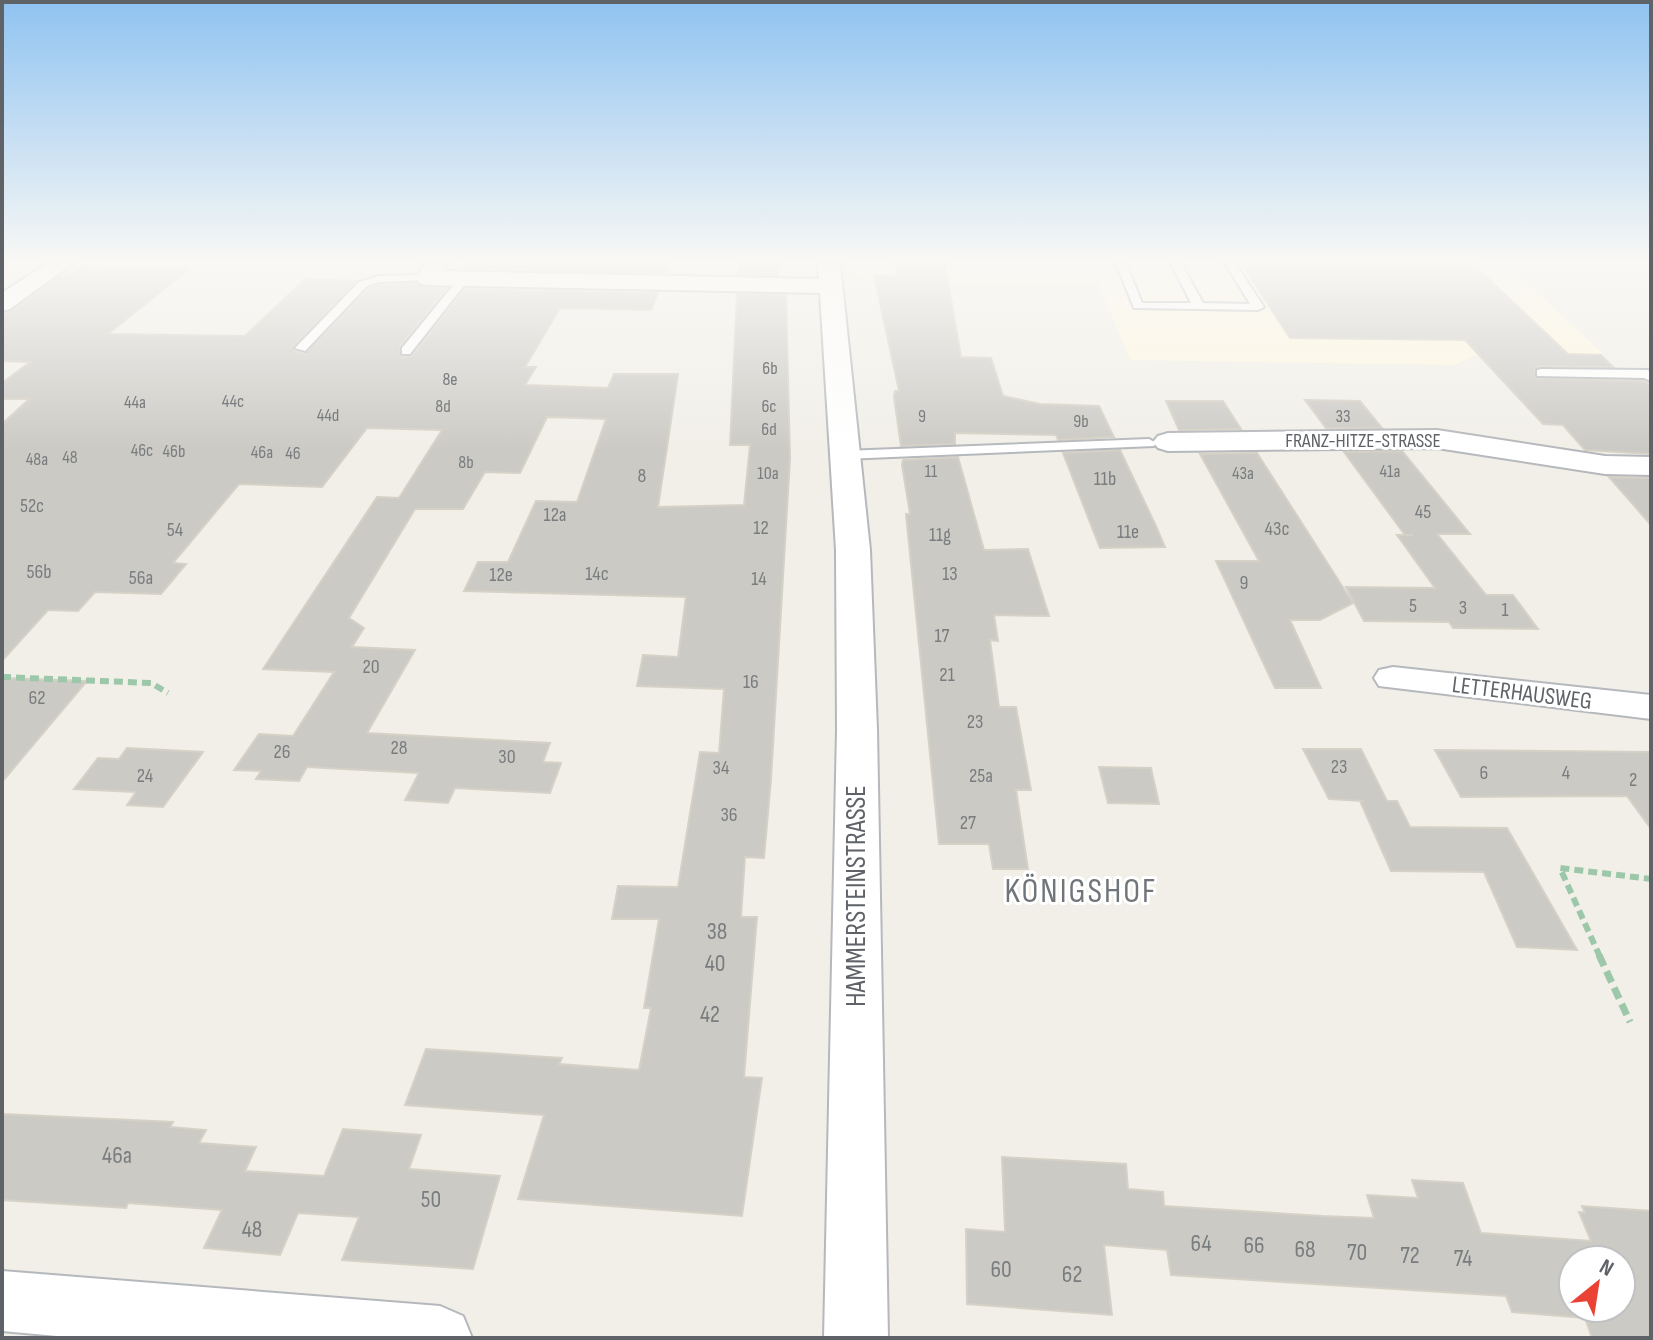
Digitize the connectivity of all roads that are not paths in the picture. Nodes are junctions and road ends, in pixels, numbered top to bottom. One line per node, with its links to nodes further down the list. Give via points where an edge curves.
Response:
1 (323, 326): 4 (lane)
2 (427, 326): 5 (lane)
3 (835, 326): 9 (street, HAMMERSTEINSTRASSE)
4 (301, 348)
5 (406, 351)
6 (1541, 373): 7 (lane)
7 (1651, 377)
8 (1159, 442): 9 (lane); 10 (street, FRANZ-HITZE-STRASSE, via 1437,439 1605,465)
9 (844, 455): 15 (street, HAMMERSTEINSTRASSE, via 853,550 857,730)
10 (1651, 466)
11 (1393, 678): 12 (street, LETTERHAUSWEG)
12 (1651, 707)
13 (2, 1301): 14 (street)
14 (440, 1338)
15 (856, 1338)

